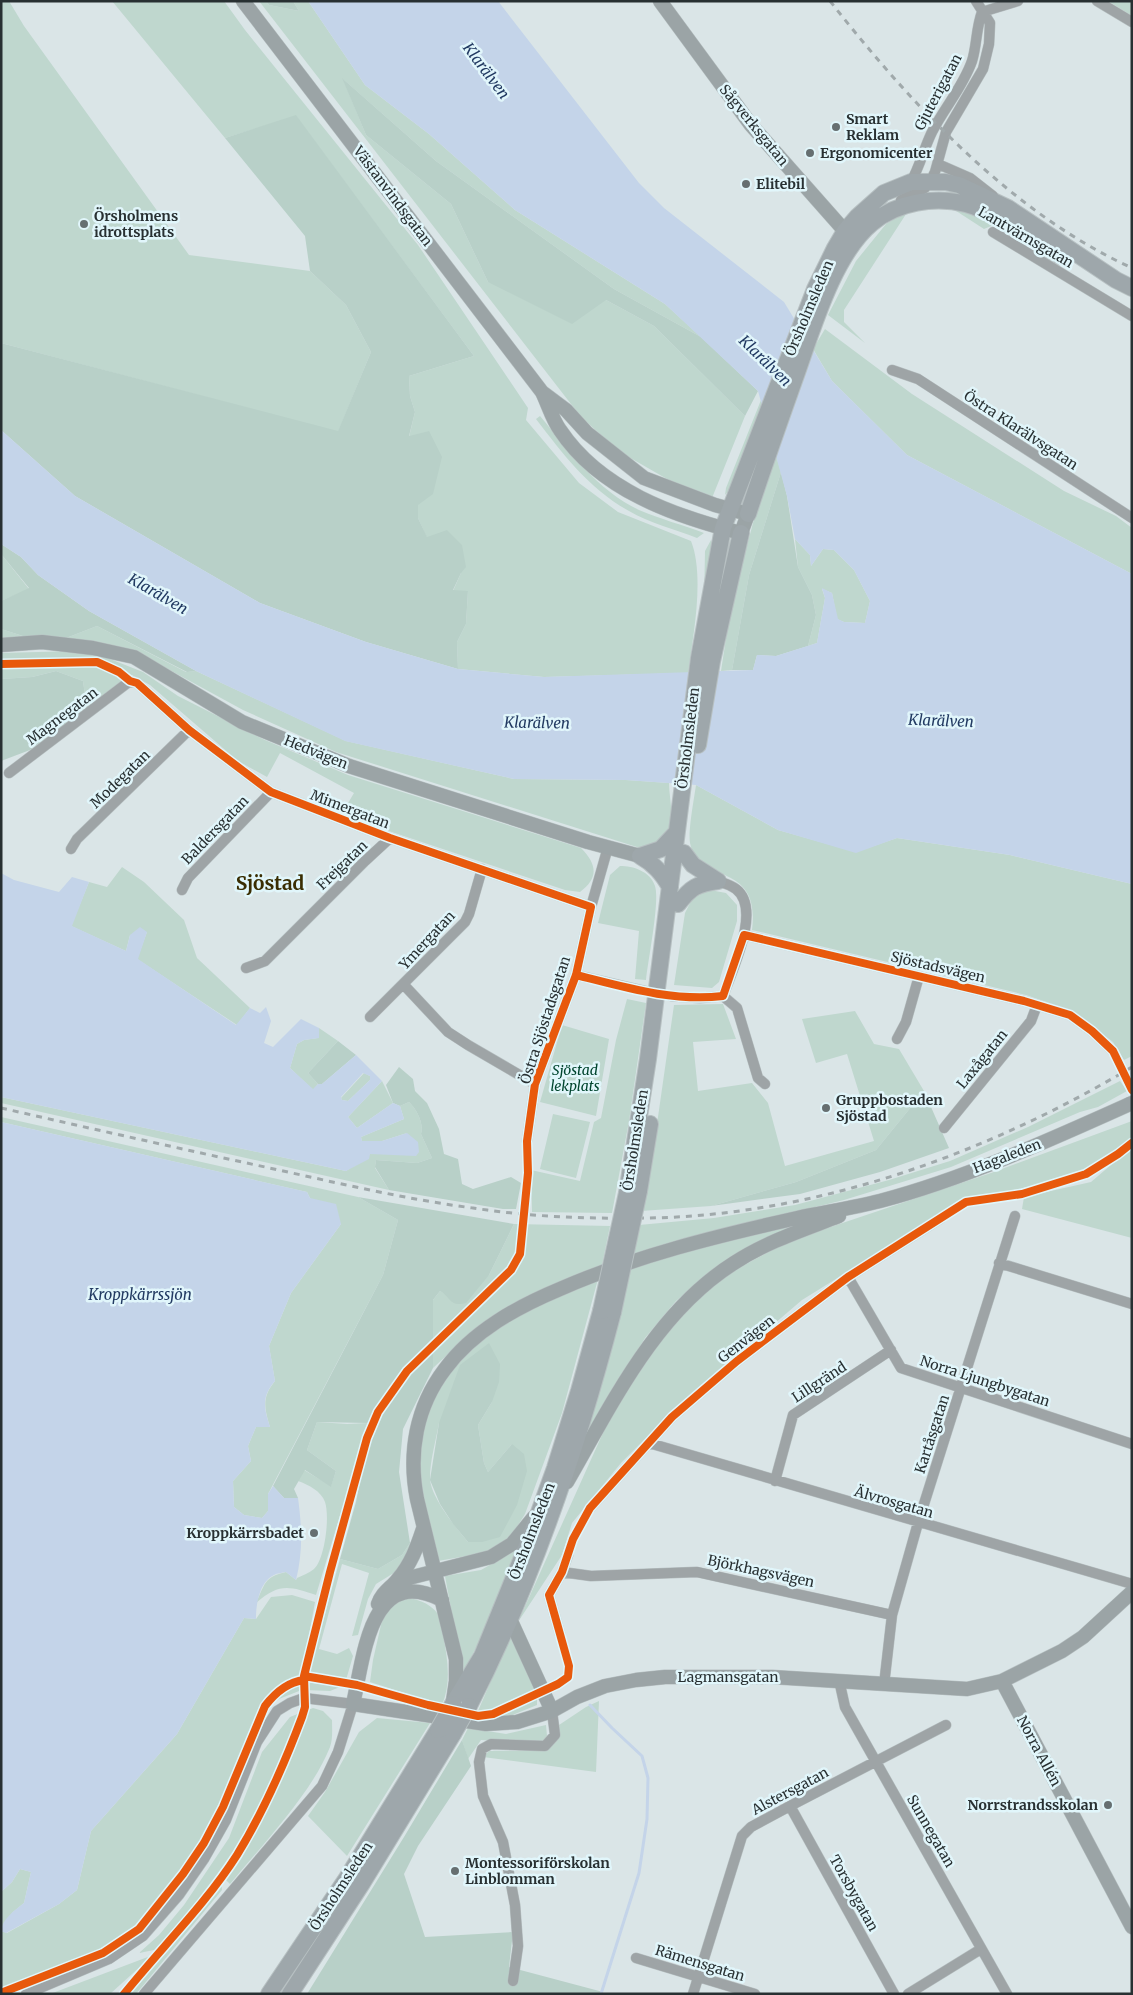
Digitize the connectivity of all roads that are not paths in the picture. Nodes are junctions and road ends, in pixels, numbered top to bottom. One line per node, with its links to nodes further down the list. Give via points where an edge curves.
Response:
1 (243, 1): 20 (street, Västanvindsgatan)
2 (660, 1): 14 (street, Sågverksgatan, via 751,125)
3 (976, 1): 6 (street, Gjuterigatan)
4 (1018, 1): 6 (street)
5 (1097, 1): 7 (street)
6 (982, 12): 8 (street, Gjuterigatan, via 990,23 986,60 978,80 946,132); 10 (street, Gjuterigatan, via 968,72 931,133)
7 (1132, 22)
8 (938, 164): 9 (street, Gjuterigatan); 11 (street, Lantvärnsgatan, via 970,178)
9 (931, 180): 10 (main road, Lantvärnsgatan); 11 (main road, Lantvärnsgatan, via 959,185); 12 (street, Lantvärnsgatan, via 925,188 891,204)
10 (911, 182): 14 (main road, Lantvärnsgatan, via 884,193 868,206)
11 (1008, 208): 15 (main road, Lantvärnsgatan)
12 (883, 215): 14 (main road, Lantvärnsgatan); 17 (main road, Lantvärnsgatan, via 911,204 930,201 967,204 1017,230)
13 (993, 232): 18 (street)
14 (850, 236): 16 (main road, Örsholmsleden)
15 (1132, 288)
16 (820, 292): 21 (main road, Örsholmsleden); 22 (main road, Örsholmsleden)
17 (1132, 300)
18 (1132, 316)
19 (892, 370): 23 (street, Östra Klarälvsgatan, via 918,379)
20 (542, 392): 21 (street, Västanvindsgatan, via 644,478); 24 (street, Västanvindsgatan, via 559,429 586,462 637,497)
21 (730, 509): 22 (street, Västanvindsgatan); 24 (main road, Örsholmsleden)
22 (748, 514): 25 (street, Örsholmsleden)
23 (1130, 514)
24 (723, 528): 25 (street, Västanvindsgatan); 27 (main road, Örsholmsleden)
25 (741, 533): 27 (main road, Örsholmsleden)
26 (1, 645): 35 (street, Hedvägen, via 42,642 134,657 242,722 349,766)
27 (705, 660): 32 (main road, Örsholmsleden)
28 (130, 681): 29 (street, Mimergatan); 30 (street, Magnegatan)
29 (189, 730): 31 (street, Mimergatan); 36 (street, Modegatan, via 77,839)
30 (9, 773)
31 (271, 792): 34 (street, Mimergatan); 42 (street, Baldersgatan, via 188,878)
32 (685, 802): 33 (main road, Örsholmsleden); 37 (main road, Örsholmsleden)
33 (676, 833): 38 (main road, via 661,849); 41 (main road, Örsholmsleden)
34 (390, 838): 39 (street, Mimergatan); 46 (street, Frejgatan, via 265,961)
35 (608, 847): 38 (street, Hedvägen); 44 (street, Östra Sjöstadsgatan)
36 (71, 849)
37 (684, 853): 40 (main road, via 693,865); 43 (main road, Örsholmsleden)
38 (640, 856): 41 (main road, via 653,863)
39 (482, 869): 44 (street, Mimergatan); 49 (street, Ymergatan, via 465,922)
40 (718, 881): 43 (main road, via 690,889); 45 (street, via 736,888 743,896 748,911)
41 (670, 887): 62 (main road, Örsholmsleden)
42 (182, 890)
43 (678, 904): 62 (main road, Örsholmsleden, via 649,1131)
44 (590, 907): 47 (street, Östra Sjöstadsgatan)
45 (744, 935): 48 (street, Sjöstadsvägen); 52 (street)
46 (246, 968)
47 (576, 975): 50 (street); 57 (street, Östra Sjöstadsgatan)
48 (919, 976): 53 (street, Sjöstadsvägen); 55 (street, via 906,1022)
49 (404, 985): 54 (street, Ymergatan); 57 (street, via 448,1032)
50 (645, 991)
51 (671, 996): 52 (street)
52 (723, 996): 58 (street, via 737,1008 758,1078)
53 (1038, 1005): 56 (street, Sjöstadsvägen, via 1070,1015); 60 (street, Laxågatan, via 1031,1021)
54 (370, 1017)
55 (897, 1039)
56 (1113, 1051)
57 (535, 1084): 61 (street, Östra Sjöstadsgatan)
58 (765, 1084)
59 (1132, 1103): 63 (street, Hagaleden, via 1008,1156)
60 (944, 1128)
61 (527, 1141)
62 (633, 1192): 74 (main road, Örsholmsleden, bridge, via 582,1421)
63 (879, 1201): 74 (street, via 761,1248 733,1263 687,1301 646,1349); 77 (street, via 699,1242 624,1264 535,1300 486,1329 444,1370 420,1417 413,1463)
64 (1015, 1216): 66 (street, Kartåsgatan)
65 (941, 1218): 67 (street, Genvägen)
66 (999, 1263): 68 (street); 70 (street, Kartåsgatan)
67 (848, 1276): 69 (street, Norra Ljungbygatan); 71 (street, Genvägen, via 737,1361 672,1417)
68 (1132, 1304)
69 (892, 1350): 70 (street, Norra Ljungbygatan, via 901,1368); 73 (street, Lillgränd, via 793,1415)
70 (961, 1388): 72 (street, Norra Ljungbygatan); 76 (street, Kartåsgatan)
71 (649, 1443): 73 (street, Älvrosgatan); 75 (street, Genvägen)
72 (1132, 1444)
73 (775, 1481): 76 (street, Älvrosgatan)
74 (548, 1506): 79 (street, via 501,1552 484,1560); 86 (main road, Örsholmsleden); 93 (main road, Örsholmsleden, via 482,1656)
75 (590, 1508)
76 (918, 1523): 82 (street, Älvrosgatan); 85 (street, Kartåsgatan)
77 (423, 1528): 79 (street); 81 (street, via 414,1555)
78 (568, 1555): 80 (street)
79 (436, 1571): 81 (street); 84 (street)
80 (562, 1572): 85 (street, Björkhagsvägen, via 591,1576 697,1572); 88 (street, via 549,1595)
81 (397, 1581): 87 (street, via 380,1598)
82 (1132, 1584)
83 (1132, 1592): 90 (street, Lagmansgatan, via 1076,1642)
84 (442, 1600): 87 (street, via 414,1591 396,1594 388,1600); 93 (street, via 456,1659)
85 (892, 1615): 91 (street, Kartåsgatan)
86 (510, 1619): 94 (street); 96 (main road, Örsholmsleden, bridge, via 469,1706)
87 (372, 1627): 92 (street, via 364,1647)
88 (560, 1634)
89 (839, 1680): 91 (street, Lagmansgatan); 94 (street, Lagmansgatan, via 716,1676 636,1680 605,1686); 97 (street, Sunnegatan, via 845,1707)
90 (1002, 1681): 91 (street, Lagmansgatan, via 967,1690); 99 (street, Norra Allén)
91 (884, 1685)
92 (353, 1704): 94 (street, Lagmansgatan, via 486,1724 517,1722); 104 (street, Lagmansgatan, via 304,1698 278,1711 258,1742 226,1820 204,1859 179,1895 143,1936 108,1959); 105 (street, via 338,1752 322,1786)
93 (453, 1704): 96 (main road, Örsholmsleden, bridge)
94 (552, 1711): 103 (street, via 556,1735 545,1746 492,1744 482,1749 478,1762 482,1796 503,1842 515,1905 518,1946)
95 (946, 1725): 97 (street, Alstersgatan)
96 (446, 1732): 106 (main road, Örsholmsleden); 107 (main road, Örsholmsleden, via 361,1885)
97 (874, 1762): 98 (street, Alstersgatan); 100 (street, Sunnegatan)
98 (790, 1806): 102 (street, Alstersgatan, via 751,1827 742,1836); 110 (street, Torsbygatan)
99 (1132, 1928)
100 (981, 1949): 111 (street); 112 (street, Sunnegatan)
101 (636, 1958): 102 (street, Rämensgatan)
102 (698, 1977): 108 (street, Alstersgatan); 109 (street, Rämensgatan)
103 (513, 1981)
104 (26, 1994)
105 (144, 1994)
106 (269, 1994)
107 (290, 1994)
108 (693, 1994)
109 (755, 1994)
110 (894, 1994)
111 (908, 1994)
112 (1007, 1994)

